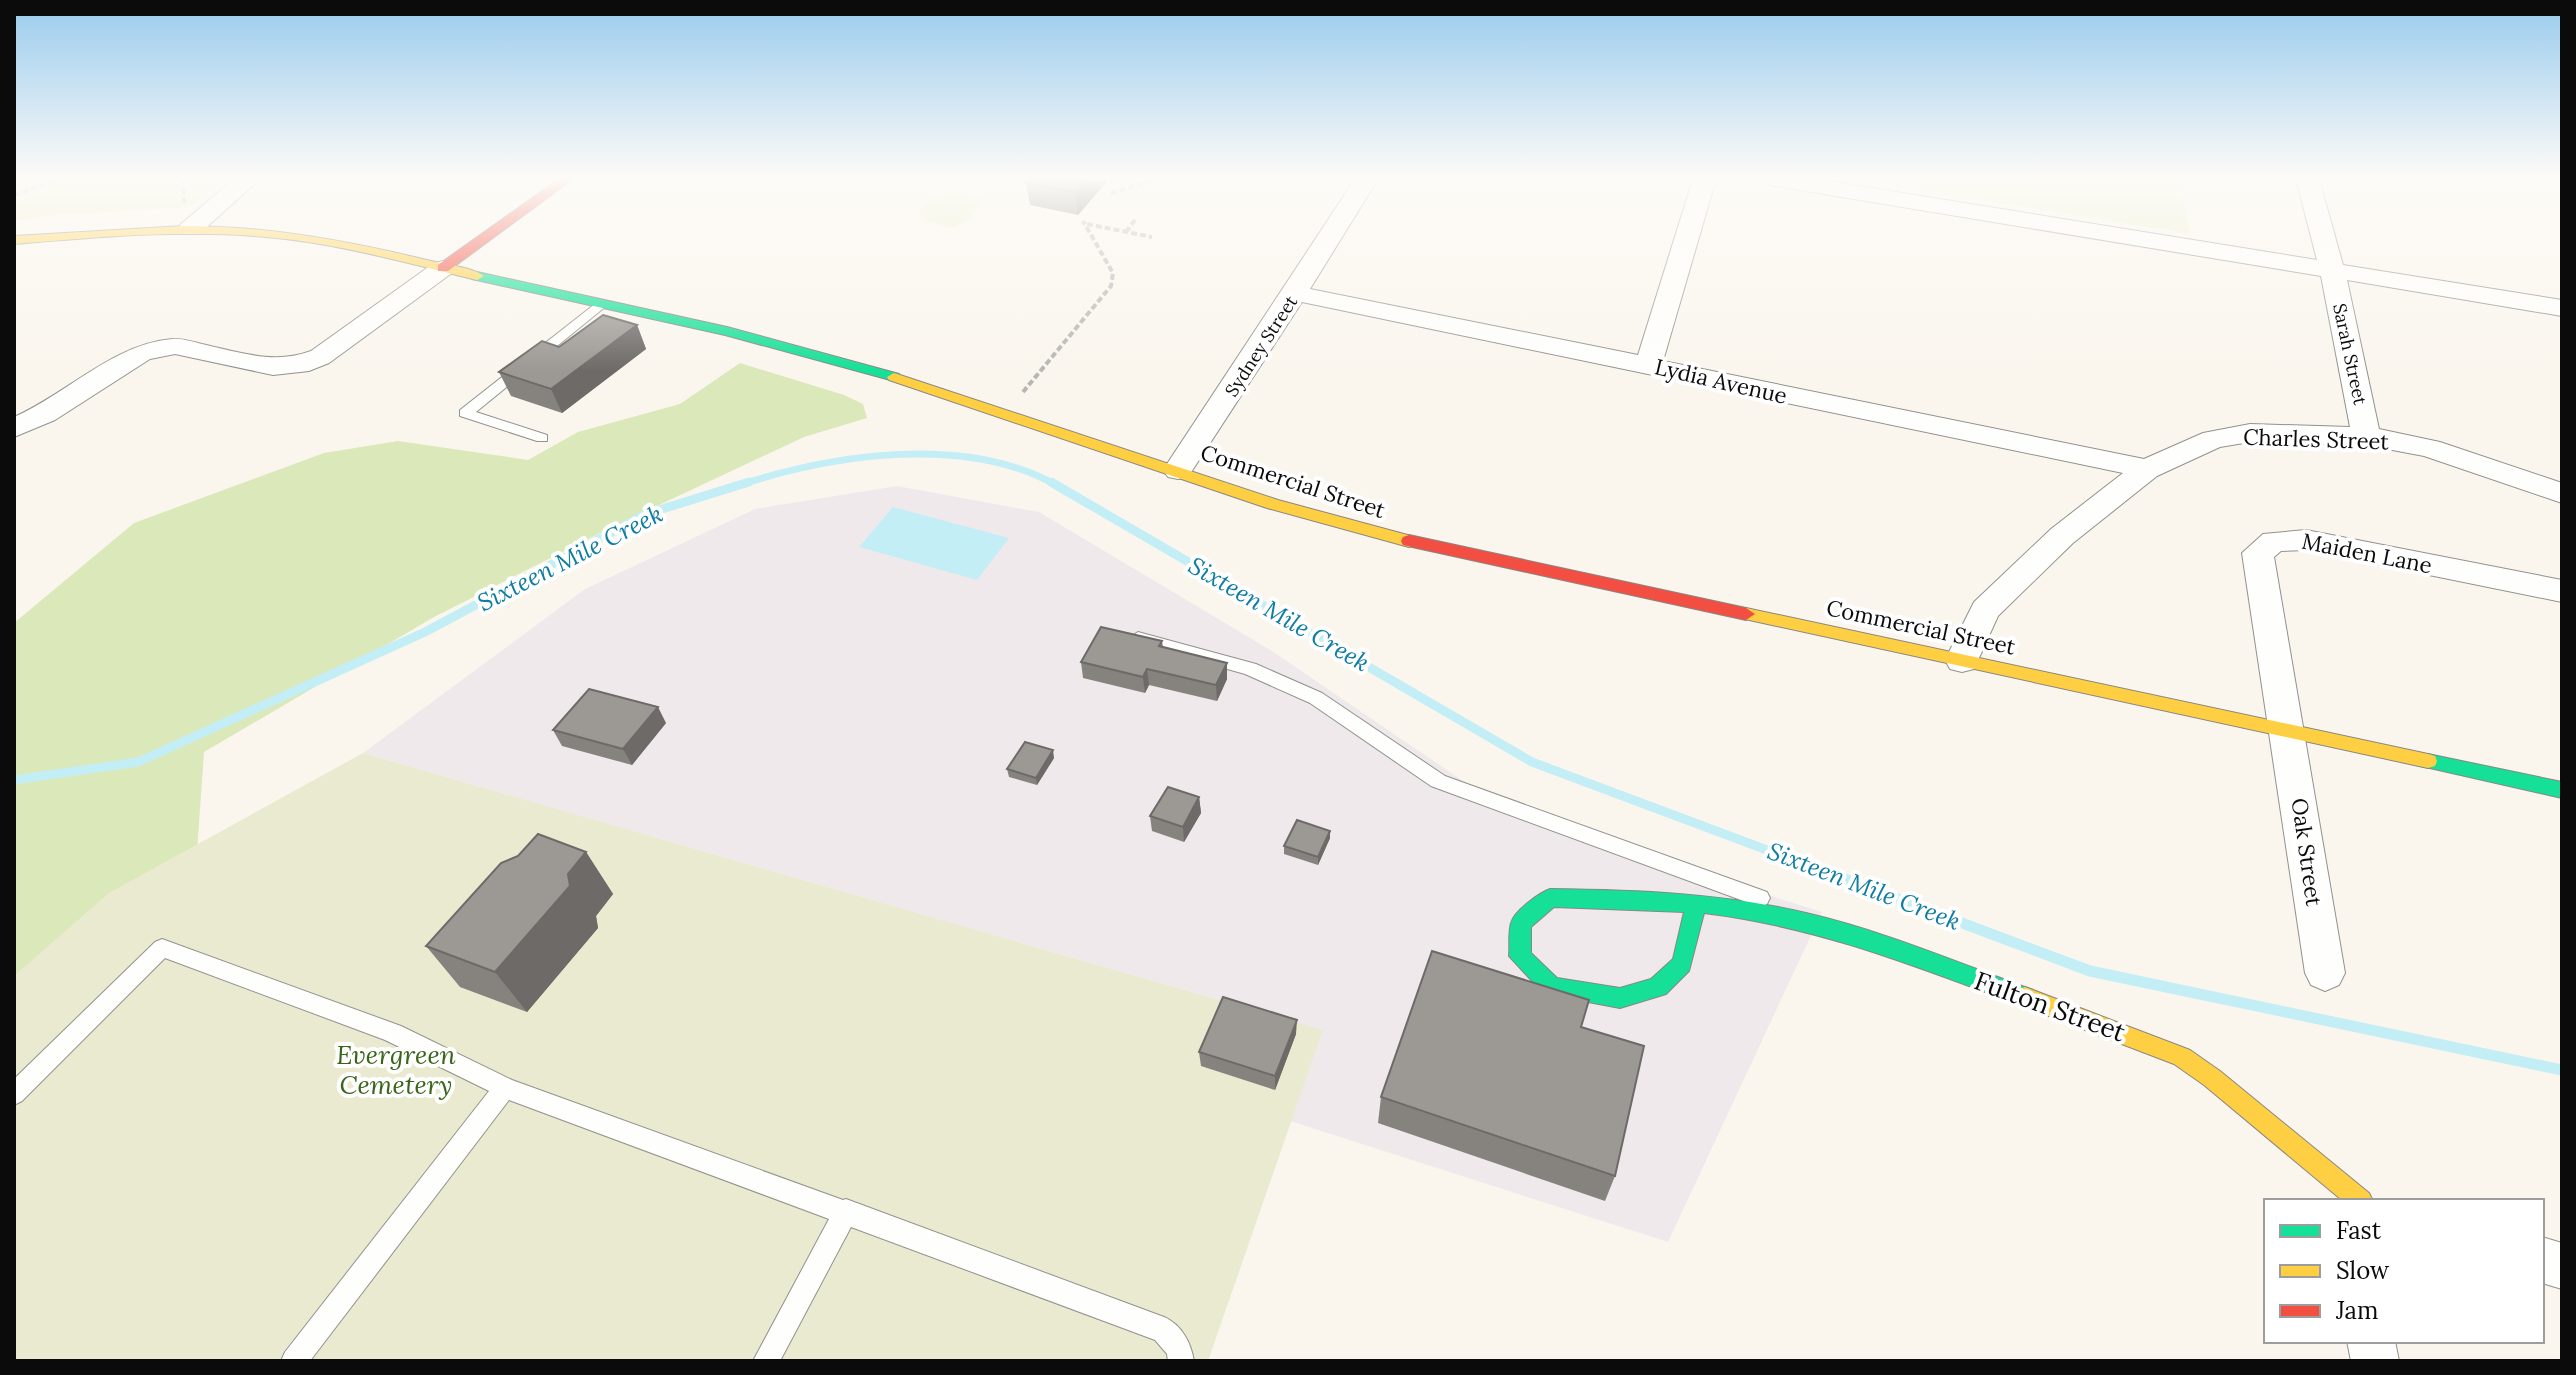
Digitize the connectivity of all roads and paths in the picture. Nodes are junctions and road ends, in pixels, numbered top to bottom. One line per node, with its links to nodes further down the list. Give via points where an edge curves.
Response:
1 (324, 243): 8 (street, Commercial Street)
2 (478, 243): 8 (street)
3 (1096, 243): 14 (path, via 1113,273 1111,286)
4 (1326, 243): 10 (street, Sydney Street)
5 (1685, 243): 13 (street)
6 (2167, 243): 9 (street)
7 (2324, 243): 9 (street, Sarah Street)
8 (443, 268): 11 (street, Commercial Street); 15 (street, via 320,357 299,365 273,367 175,346 141,353)
9 (2331, 270): 12 (street); 16 (street, Sarah Street)
10 (1295, 293): 13 (street, Lydia Avenue); 19 (street, Sydney Street)
11 (600, 304): 14 (street, Commercial Street, via 856,364); 17 (lane, via 465,413)
12 (2562, 308)
13 (1648, 365): 18 (street, Lydia Avenue)
14 (1005, 415): 19 (street, Commercial Street)
15 (14, 428)
16 (2366, 436): 18 (street, Charles Street, via 2250,433 2213,439); 20 (street, Charles Street, via 2430,448)
17 (542, 438)
18 (2147, 469): 23 (street, Charles Street, via 2062,536 1985,610)
19 (1178, 470): 23 (street, Commercial Street, via 1384,536)
20 (2562, 493)
21 (2562, 591): 24 (street, Maiden Lane, via 2306,540 2274,541 2258,553)
22 (1124, 635): 27 (lane, via 1250,669 1316,698 1438,781 1718,881)
23 (1962, 660): 24 (street, Commercial Street)
24 (2288, 731): 25 (street, Commercial Street); 28 (street, Oak Street)
25 (2562, 790)
26 (1695, 907): 26 (street, Fulton Street, via 1628,898 1550,898 1521,923 1520,956 1551,986 1620,998 1658,987 1682,964); 27 (street, Fulton Street, via 1759,913)
27 (1840, 931): 31 (street, Fulton Street, via 2182,1057)
28 (2325, 973)
29 (505, 1088): 30 (lane, via 393,1033 162,948); 32 (lane); 33 (lane)
30 (14, 1094)
31 (2359, 1199)
32 (846, 1211): 34 (lane); 35 (lane, via 1164,1330 1179,1349)
33 (294, 1361)
34 (766, 1361)
35 (1181, 1361)

